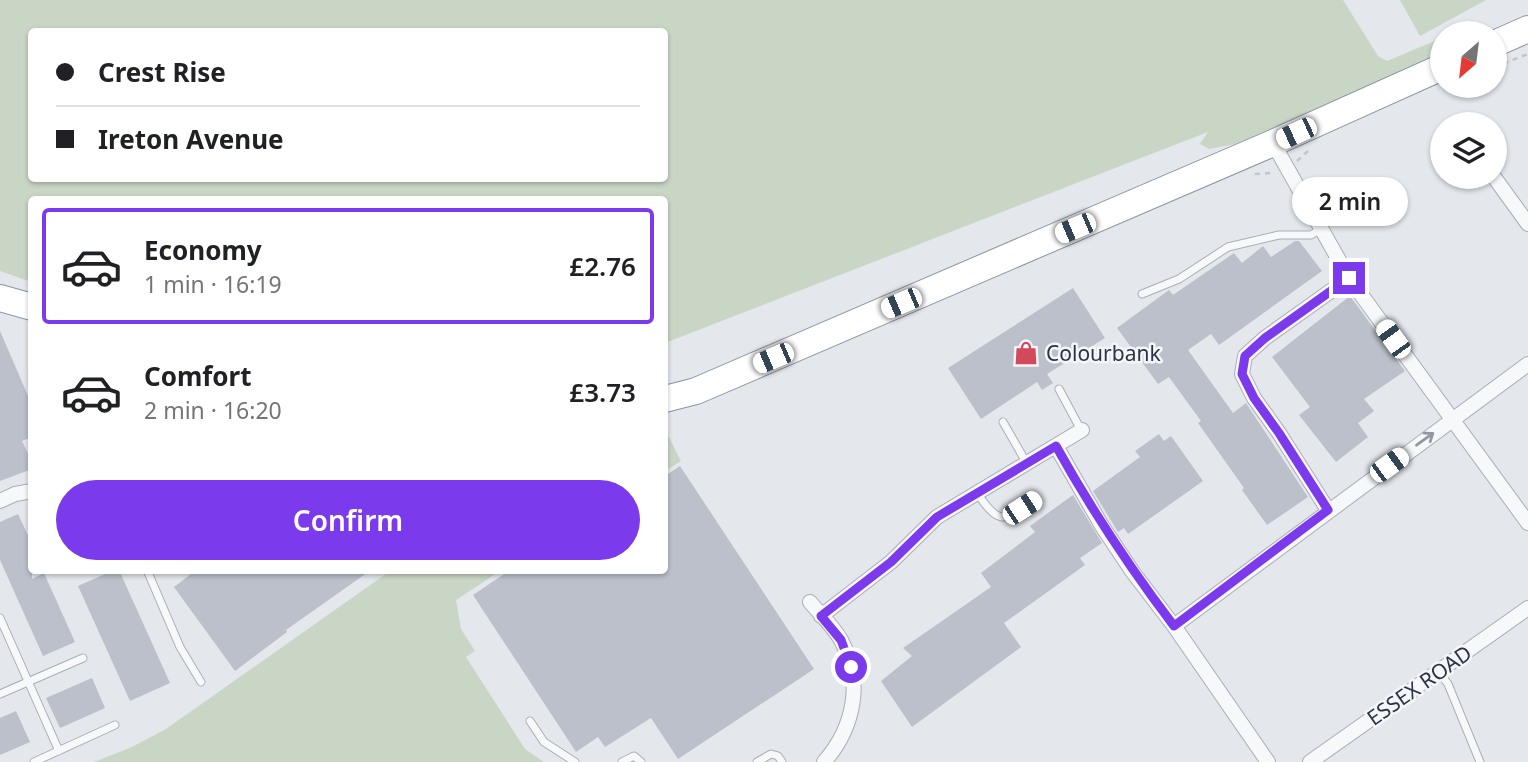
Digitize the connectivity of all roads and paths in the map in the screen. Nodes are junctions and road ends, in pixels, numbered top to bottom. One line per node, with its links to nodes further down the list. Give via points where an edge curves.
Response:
1 (1528, 29): 2 (highway)
2 (1507, 38)
3 (1528, 54): 4 (path)
4 (1507, 62)
5 (1430, 72): 6 (highway)
6 (1273, 144): 9 (street); 16 (highway, via 696,391)
7 (1503, 189): 8 (street)
8 (1528, 224)
9 (1321, 229): 10 (street); 11 (lane, via 1311,235 1279,235 1228,247 1179,279)
10 (1349, 278): 17 (street); 26 (street, via 1265,338 1245,356 1242,374)
11 (1142, 294)
12 (0, 298): 13 (highway)
13 (28, 306)
14 (1528, 364): 17 (street)
15 (1059, 389): 19 (lane)
16 (668, 398)
17 (1451, 419): 26 (street, one-way to 17); 27 (street)
18 (1003, 422): 21 (lane)
19 (1082, 430): 20 (street)
20 (1056, 446): 21 (street); 33 (street, via 1102,526)
21 (1026, 462): 23 (street)
22 (28, 492): 25 (street)
23 (977, 492): 24 (lane, via 1000,518); 31 (street, via 937,517 891,562)
24 (1036, 499)
25 (0, 501)
26 (1328, 510): 33 (street)
27 (1528, 523)
28 (149, 574): 37 (lane, via 180,647)
29 (810, 602): 31 (street)
30 (1528, 608): 35 (street, ESSEX ROAD)
31 (821, 616): 48 (street, via 841,640 851,667 855,700 838,747)
32 (0, 618): 36 (lane)
33 (1174, 626): 49 (street)
34 (83, 658): 36 (lane)
35 (1438, 671): 50 (street, ESSEX ROAD); 51 (lane, via 1448,684)
36 (29, 682): 38 (lane); 41 (lane)
37 (201, 682)
38 (0, 694)
39 (530, 721): 43 (lane, via 544,742)
40 (116, 725): 41 (lane)
41 (59, 751): 42 (lane)
42 (34, 762)
43 (575, 762)
44 (622, 762): 45 (lane, via 634,756)
45 (641, 762)
46 (757, 762): 47 (lane, via 771,754)
47 (782, 762)
48 (824, 762)
49 (1268, 762)
50 (1310, 762)
51 (1480, 762)

